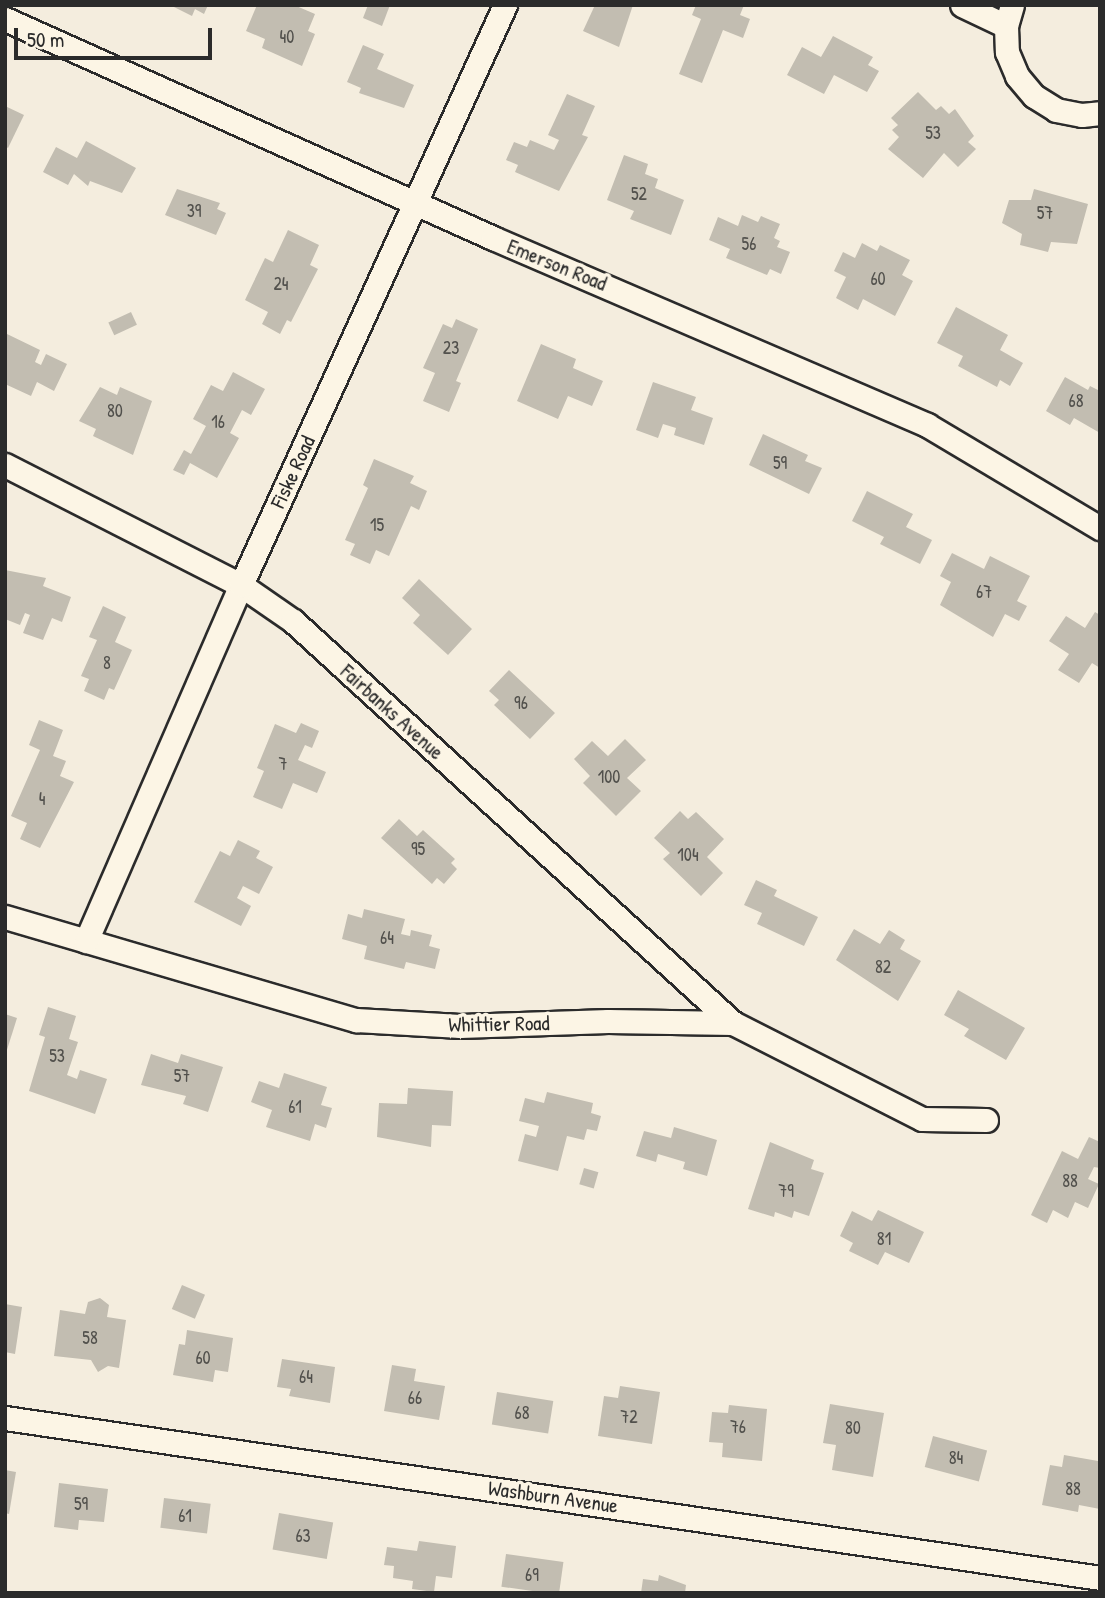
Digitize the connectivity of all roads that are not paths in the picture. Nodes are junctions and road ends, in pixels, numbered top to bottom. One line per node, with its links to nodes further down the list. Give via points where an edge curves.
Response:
1 (505, 5): 6 (street, Fiske Road)
2 (962, 5): 3 (street)
3 (1009, 16): 5 (street, via 1007,52 1017,76 1034,96 1056,110)
4 (5, 19): 6 (street, Emerson Road)
5 (1100, 113)
6 (416, 203): 8 (street, Emerson Road, via 927,425); 9 (street, Fiske Road)
7 (5, 465): 9 (street, Fairbanks Avenue)
8 (1100, 528)
9 (241, 585): 11 (street, Fiske Road); 12 (street, Fairbanks Avenue, via 293,621)
10 (5, 917): 11 (street, Whittier Road)
11 (86, 941): 12 (street, Whittier Road, via 356,1020 460,1026)
12 (733, 1023): 13 (street, Whittier Road, via 922,1119)
13 (986, 1120)
14 (5, 1418): 15 (street, Washburn Avenue)
15 (1100, 1578)

